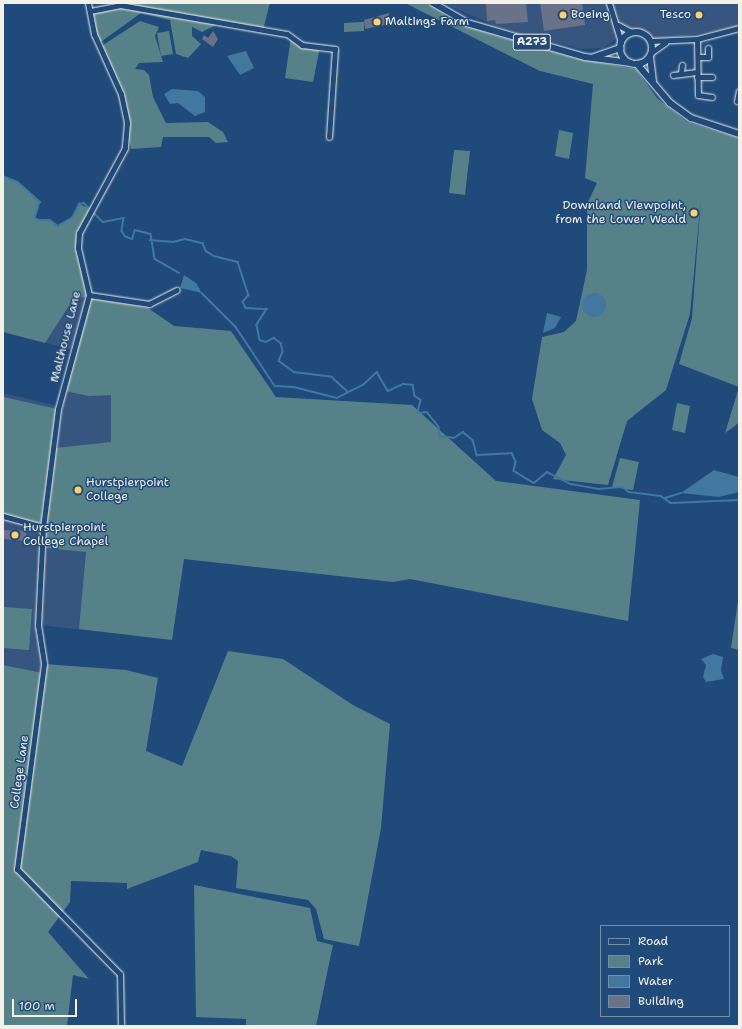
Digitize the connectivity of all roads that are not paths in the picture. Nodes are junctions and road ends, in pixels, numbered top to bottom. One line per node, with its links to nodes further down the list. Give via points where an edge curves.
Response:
1 (88, 3): 4 (street, Malthouse Lane)
2 (433, 3): 14 (main road, A273, via 473,24)
3 (609, 3): 5 (street)
4 (90, 11): 27 (street, via 120,5 287,34 302,45 335,50); 29 (street, Malthouse Lane, via 94,34 121,94 127,123 125,148 79,233 78,248)
5 (618, 25): 7 (street); 11 (street)
6 (739, 28): 8 (street)
7 (631, 32): 9 (main road, via 644,34); 11 (main road)
8 (697, 39): 10 (street); 15 (street)
9 (651, 40): 10 (street); 13 (main road)
10 (665, 43): 13 (street)
11 (621, 45): 14 (main road); 16 (main road, via 623,57)
12 (708, 48): 15 (street, via 708,57)
13 (651, 54): 16 (main road); 22 (main road)
14 (591, 57): 16 (main road, A273)
15 (698, 57): 19 (street)
16 (634, 63): 22 (main road)
17 (682, 65): 18 (street)
18 (682, 72): 19 (street); 20 (street)
19 (697, 74): 21 (street); 24 (street, via 698,95)
20 (673, 75)
21 (712, 77)
22 (653, 83): 26 (main road, via 670,103 691,118)
23 (739, 92): 25 (street)
24 (712, 97)
25 (737, 101)
26 (739, 134)
27 (329, 137)
28 (177, 290): 29 (street, via 149,304)
29 (89, 295): 31 (street, Malthouse Lane, via 58,409)
30 (3, 516): 31 (street)
31 (43, 527): 32 (street, College Lane, via 38,625 44,664 17,869 120,974)
32 (121, 1026)

